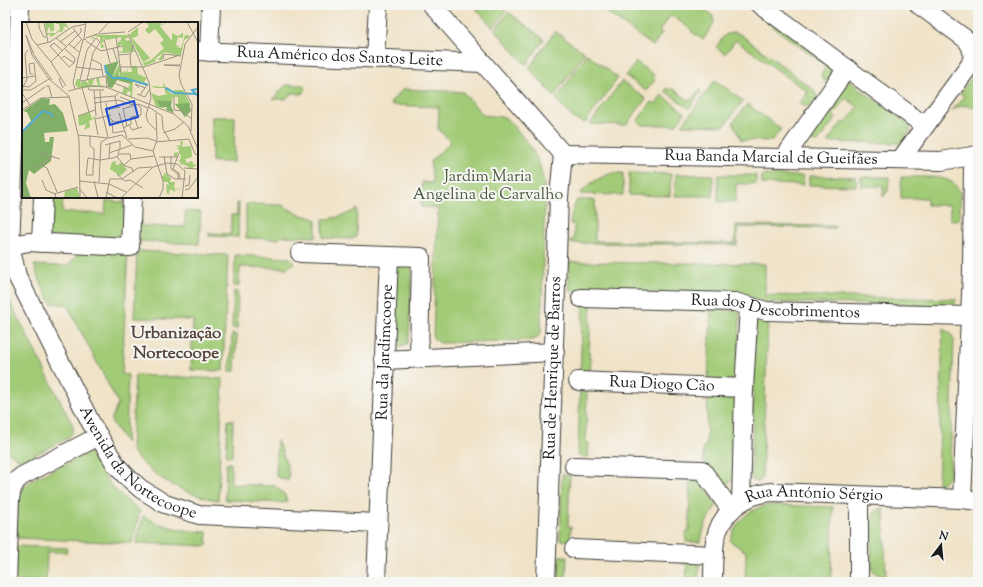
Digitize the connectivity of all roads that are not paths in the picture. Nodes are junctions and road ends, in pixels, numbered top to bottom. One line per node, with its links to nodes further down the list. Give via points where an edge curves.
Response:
1 (20, 5): 7 (street, Avenida da Nortecoope)
2 (211, 5): 8 (street)
3 (378, 5): 9 (street)
4 (432, 5): 10 (street)
5 (761, 5): 11 (street)
6 (919, 5): 12 (street, via 967,40 973,54 970,65)
7 (21, 46): 20 (street, Avenida da Nortecoope)
8 (203, 52): 9 (street, Rua Américo dos Santos Leite)
9 (375, 59): 10 (street, Rua Américo dos Santos Leite)
10 (483, 63): 13 (street)
11 (847, 68): 12 (street); 15 (street)
12 (925, 126): 16 (street)
13 (563, 154): 15 (street, Rua Banda Marcial de Gueifães); 26 (street, Rua de Henrique de Barros, via 559,197)
14 (976, 155): 16 (street, Rua Banda Marcial de Gueifães, via 941,161); 25 (street)
15 (784, 158): 16 (street, Rua Banda Marcial de Gueifães)
16 (900, 160)
17 (43, 198): 19 (street)
18 (132, 198): 19 (street, via 130,247)
19 (41, 243): 20 (street, via 28,242)
20 (8, 246): 31 (street, Avenida da Nortecoope, via 17,276)
21 (300, 253): 22 (street)
22 (389, 256): 27 (street, Rua da Jardimcoope, via 421,256); 28 (street, Rua da Jardimcoope)
23 (581, 298): 24 (street, Rua dos Descobrimentos, via 735,302)
24 (749, 306): 25 (street, Rua dos Descobrimentos, via 766,311); 30 (street)
25 (970, 316): 35 (street)
26 (555, 352): 27 (street); 41 (street, Rua de Henrique de Barros)
27 (419, 358): 28 (street)
28 (384, 360): 36 (street, Rua da Jardimcoope)
29 (578, 381): 30 (street, Rua Diogo Cão)
30 (744, 388): 34 (street)
31 (99, 436): 36 (street, Avenida da Nortecoope, via 116,465 133,484 176,509 209,516); 39 (street, via 28,472 16,482 10,499)
32 (574, 466): 34 (street, via 702,470)
33 (859, 496): 34 (street, Rua António Sérgio, via 772,492); 35 (street, Rua António Sérgio); 43 (street)
34 (738, 500): 38 (street, Rua António Sérgio, via 720,525)
35 (970, 500)
36 (378, 523): 40 (street, Rua da Jardimcoope)
37 (574, 548): 38 (street)
38 (714, 555): 42 (street, Rua António Sérgio)
39 (8, 582)
40 (376, 582)
41 (546, 582)
42 (713, 582)
43 (859, 582)

